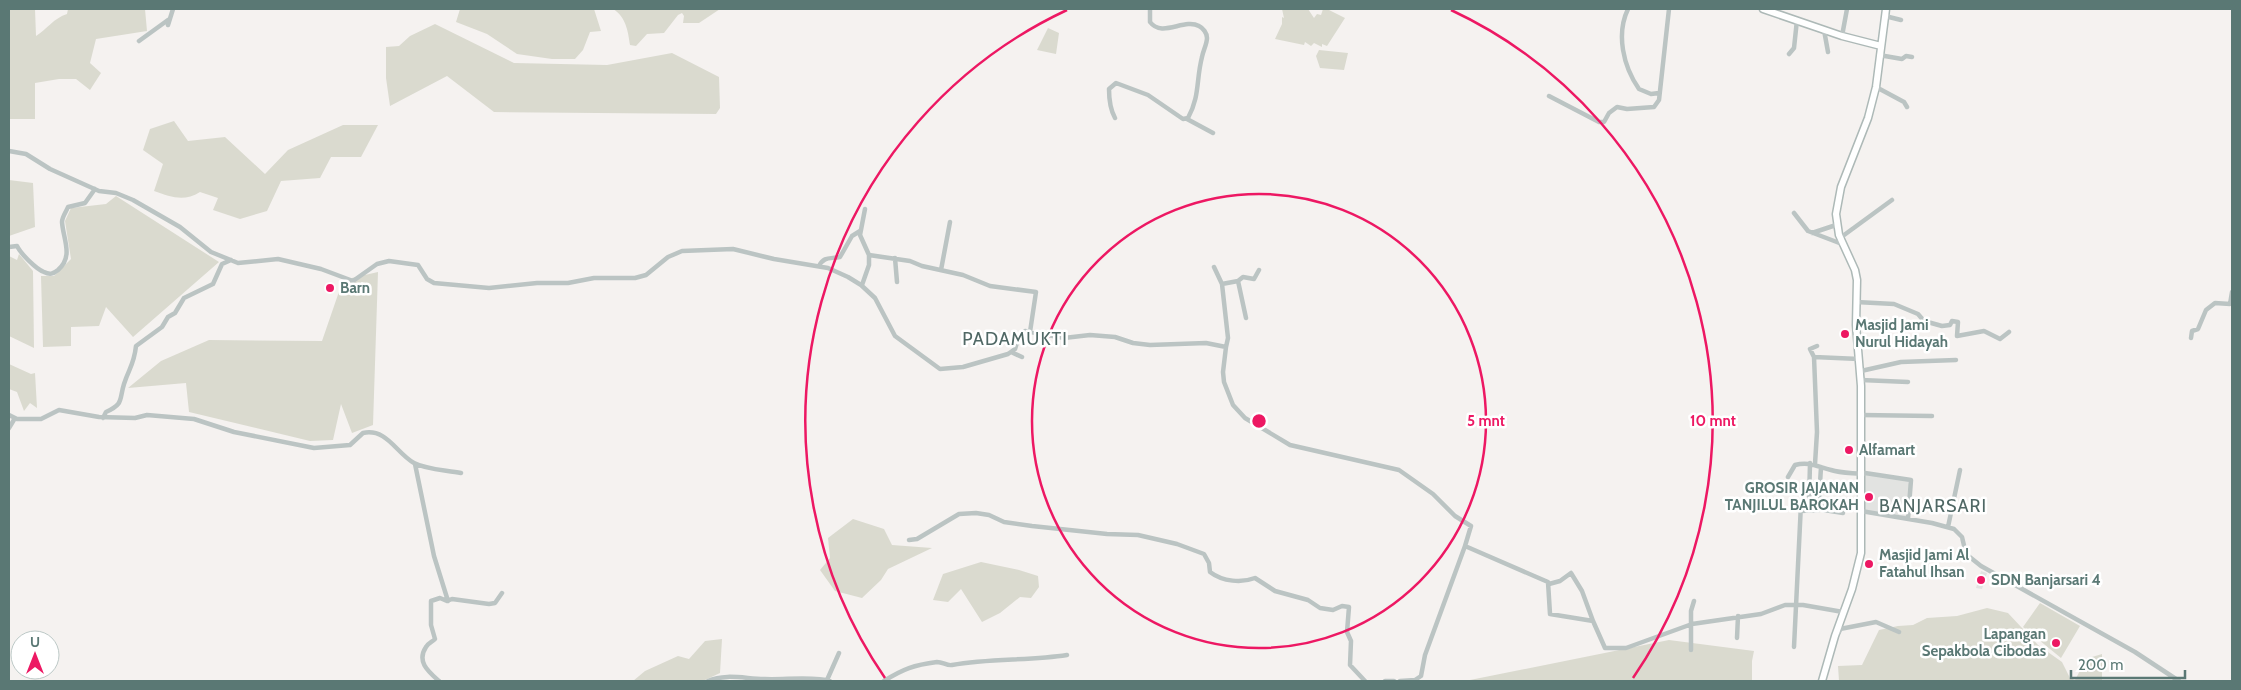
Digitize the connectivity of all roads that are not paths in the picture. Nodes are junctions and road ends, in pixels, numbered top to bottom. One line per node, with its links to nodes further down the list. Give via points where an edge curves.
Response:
1 (173, 9): 12 (street, via 168,23)
2 (1150, 9): 23 (street, via 1150,22 1155,27 1192,24 1206,34 1199,90)
3 (1628, 9): 19 (street, via 1622,27 1623,51 1639,89 1651,94)
4 (1669, 9): 19 (street)
5 (1763, 9): 8 (main road)
6 (1847, 9): 11 (street)
7 (1886, 12): 9 (street); 13 (main road)
8 (1797, 20): 10 (main road); 15 (street, via 1794,46)
9 (1901, 20)
10 (1824, 30): 11 (main road); 14 (street)
11 (1842, 36): 13 (main road)
12 (138, 41)
13 (1881, 46): 16 (main road)
14 (1828, 52)
15 (1789, 54)
16 (1880, 55): 17 (street, via 1902,59); 18 (main road)
17 (1912, 57)
18 (1876, 88): 21 (street, via 1904,102); 31 (main road, via 1867,122 1839,192)
19 (1659, 93): 20 (street, via 1654,107 1617,107 1602,123)
20 (1549, 96)
21 (1907, 107)
22 (1115, 118): 23 (street, via 1110,108 1110,89 1117,82 1148,95)
23 (1187, 119): 24 (street)
24 (1213, 132)
25 (9, 151): 26 (street, via 26,154 50,169)
26 (95, 189): 35 (street, via 85,202 68,208 62,221 67,241 66,256 55,272 47,274 37,269 16,246); 38 (street, via 133,200 180,227 211,252)
27 (1892, 200): 34 (street)
28 (865, 209): 32 (street)
29 (1794, 213): 33 (street)
30 (950, 222): 41 (street)
31 (1836, 225): 33 (street); 34 (main road)
32 (860, 231): 36 (street); 39 (street, via 852,236 840,257 827,257)
33 (1812, 233): 34 (street)
34 (1841, 241): 48 (main road, via 1856,274)
35 (9, 247)
36 (869, 255): 37 (street); 46 (street)
37 (895, 258): 41 (street); 44 (street)
38 (231, 260): 39 (street, via 242,264 278,259 321,269 353,281 377,264 404,261 418,265 427,279 434,283 474,288 537,282 568,283 594,278 635,278 646,275 675,253 694,249 733,250); 67 (street, via 222,264 213,284 185,297 157,332 136,346 135,362 124,383 122,399 116,407 106,411)
39 (819, 266): 46 (street)
40 (1214, 268): 45 (street)
41 (941, 270): 50 (street, via 990,286 1036,292)
42 (1259, 270): 43 (street, via 1254,278 1243,277)
43 (1238, 281): 45 (street); 49 (street)
44 (897, 282)
45 (1222, 284): 54 (street, via 1228,337)
46 (862, 285): 55 (street, via 875,298 895,336 940,369 963,368)
47 (2232, 292): 52 (street, via 2230,304 2215,303 2206,310)
48 (1856, 302): 51 (street, via 1894,304 1918,314 1924,321 1942,326 1950,325 1952,320 1958,322 1957,336 1984,331 2000,339); 58 (main road)
49 (1246, 318)
50 (1030, 332): 54 (street, via 1064,338 1115,337 1150,346 1198,343); 55 (street, via 1021,333)
51 (2009, 332)
52 (2191, 338)
53 (1817, 346): 57 (street, via 1810,349)
54 (1226, 347): 85 (street, via 1224,382 1232,405 1245,418 1290,445 1399,470 1471,526)
55 (1011, 352): 56 (street)
56 (1022, 357)
57 (1814, 358): 58 (street); 70 (street, via 1817,434)
58 (1859, 359): 60 (main road)
59 (1956, 360): 60 (street, via 1901,362)
60 (1861, 371): 61 (main road)
61 (1861, 380): 62 (street); 64 (main road)
62 (1908, 382)
63 (9, 415): 66 (street)
64 (1861, 415): 65 (street); 74 (main road)
65 (1932, 416)
66 (15, 418): 67 (street, via 41,419 59,410); 68 (street)
67 (103, 418): 69 (street, via 147,415 194,419 234,432 314,448 350,445 363,433 373,433 382,435)
68 (9, 428)
69 (415, 464): 73 (street); 88 (street, via 434,556)
70 (1812, 464): 71 (street); 75 (street, via 1796,465); 77 (street)
71 (1821, 467): 74 (street); 76 (street)
72 (1960, 470): 83 (street)
73 (461, 473)
74 (1860, 475): 80 (main road); 82 (street, via 1911,480)
75 (1788, 477)
76 (1819, 501): 77 (street); 78 (street)
77 (1809, 502): 79 (street, via 1801,503)
78 (1822, 508): 79 (street); 81 (street)
79 (1801, 510): 90 (street)
80 (1861, 511): 82 (street); 91 (main road, via 1860,558)
81 (1843, 513)
82 (1908, 520): 83 (street)
83 (1948, 527): 111 (street, via 1960,532 1966,554 1981,566 2135,652)
84 (909, 540): 106 (street, via 918,539 959,514 973,513 989,515 1004,522 1063,530 1136,534 1177,544 1204,554 1210,572 1219,577 1241,582 1255,578 1275,591 1308,600 1320,608 1349,607 1346,632 1351,641 1350,665)
85 (1465, 546): 86 (street); 109 (street, via 1425,655 1421,676 1415,680)
86 (1549, 584): 93 (street, via 1550,614); 93 (street, via 1571,573)
87 (502, 593): 88 (street, via 489,604 452,598)
88 (448, 601): 102 (street, via 440,598 431,601 435,639 426,647 423,662 424,668)
89 (1694, 601): 94 (street)
90 (1796, 605): 91 (street); 92 (street); 98 (street)
91 (1844, 612): 97 (main road)
92 (1738, 616): 94 (street); 96 (street)
93 (1593, 621): 94 (street, via 1604,647 1614,649 1649,642)
94 (1692, 624): 99 (street)
95 (1899, 632): 97 (street, via 1873,622 1840,629)
96 (1737, 636)
97 (1835, 636): 110 (main road)
98 (1794, 647)
99 (1691, 650)
100 (839, 653): 104 (street)
101 (1067, 655): 105 (street, via 984,659 951,665 938,662 906,668)
102 (439, 681)
103 (708, 681): 104 (street, via 743,676)
104 (829, 681)
105 (884, 681)
106 (1365, 681)
107 (1385, 681): 108 (street)
108 (1394, 681)
109 (1400, 681)
110 (1822, 681)
111 (2180, 681)

